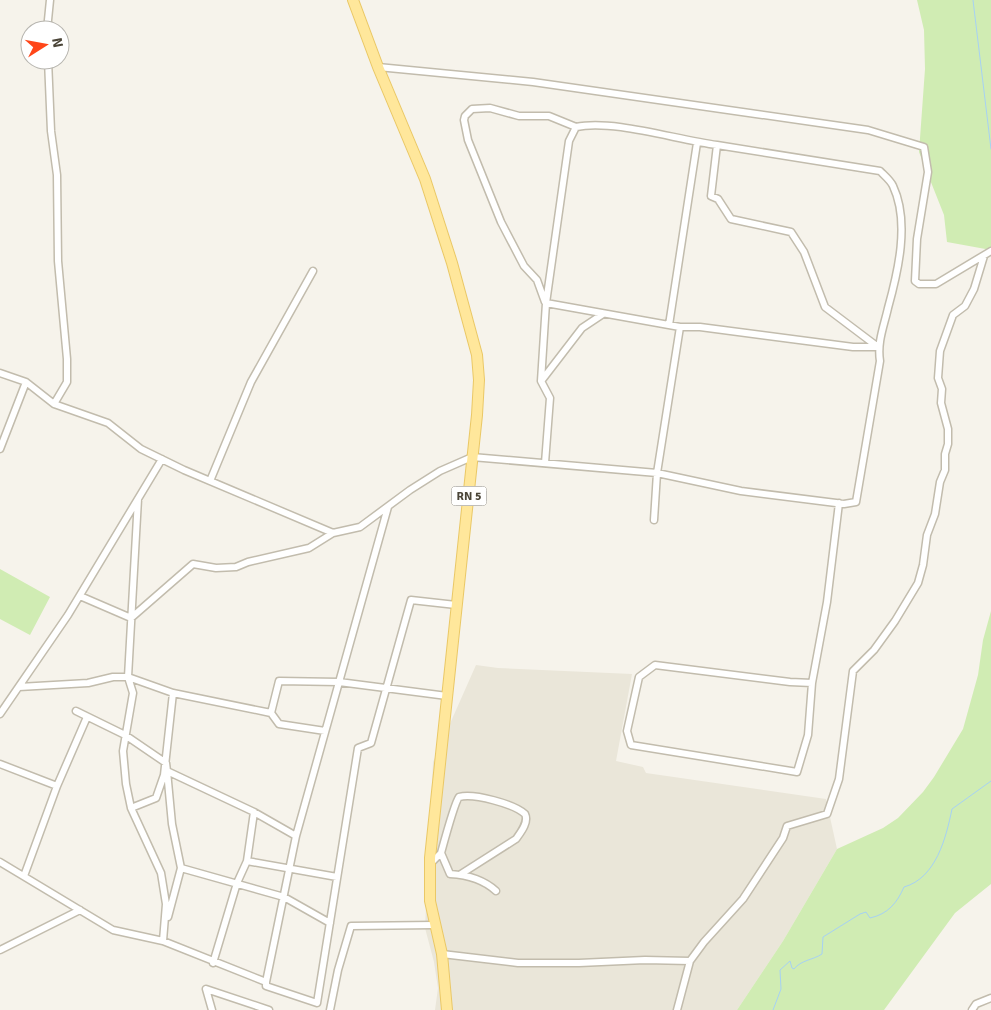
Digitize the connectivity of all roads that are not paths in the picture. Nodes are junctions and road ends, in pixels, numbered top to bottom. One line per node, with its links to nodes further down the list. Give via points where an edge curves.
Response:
1 (50, 0): 3 (street)
2 (353, 0): 4 (main road, RN 5)
3 (48, 20)
4 (378, 67): 10 (street, via 533,82 868,130 900,138 924,147 928,172 917,239 915,280 919,284 936,284); 22 (main road, RN 5, via 428,186 469,320 479,380)
5 (48, 70): 20 (street, via 57,175 58,261 67,359 67,382)
6 (576, 127): 7 (street, via 590,124 612,126); 12 (street, via 570,141); 12 (street, via 548,116 519,116 490,108 472,109 464,120 468,140 501,222 524,266 537,280)
7 (697, 143): 8 (street); 14 (street)
8 (717, 145): 16 (street, via 711,196 718,199 731,220 791,232 804,252 825,307); 16 (street, via 880,172 893,184 899,207 900,231 896,276)
9 (991, 251): 10 (street)
10 (984, 256): 73 (street, via 974,289 965,306 953,315 940,354 938,378 948,444 945,470 935,514 926,535 918,583 874,650 853,671 838,779 827,814 787,826 783,838 743,899)
11 (313, 271): 26 (street, via 251,382)
12 (546, 303): 13 (street); 18 (street)
13 (603, 314): 14 (street); 18 (street, via 582,328)
14 (669, 325): 15 (street)
15 (680, 328): 16 (street, via 700,327 853,347); 25 (street)
16 (878, 347): 28 (street, via 880,361 856,502)
17 (0, 373): 19 (street)
18 (542, 381): 24 (street, via 550,398)
19 (26, 382): 20 (street); 21 (street)
20 (54, 404): 23 (street, via 108,423)
21 (0, 449)
22 (472, 457): 24 (street); 29 (street, via 440,471); 33 (main road, RN 5)
23 (162, 459): 26 (street); 27 (street)
24 (545, 463): 25 (street)
25 (657, 473): 28 (street, via 741,491); 30 (street)
26 (210, 481): 31 (street)
27 (138, 499): 32 (street); 34 (street)
28 (839, 502): 37 (street, via 827,602)
29 (388, 507): 31 (street, via 360,527); 36 (street)
30 (654, 520)
31 (333, 533): 34 (street, via 308,548 236,567 193,564)
32 (80, 596): 34 (street); 38 (street)
33 (456, 605): 39 (street, via 411,600); 41 (main road, RN 5)
34 (131, 618): 35 (street)
35 (128, 676): 38 (street, via 88,684); 40 (street); 47 (street, via 133,693)
36 (339, 682): 39 (street); 43 (street, via 279,681); 46 (street)
37 (812, 682): 37 (street, via 790,682 655,664 639,677 627,731 631,745 797,772 808,734)
38 (19, 686): 44 (street)
39 (386, 689): 41 (street); 63 (street, via 371,743 358,748)
40 (173, 693): 43 (street); 48 (street)
41 (447, 696): 58 (main road, RN 5)
42 (76, 711): 45 (street)
43 (271, 713): 46 (street, via 279,724)
44 (0, 714)
45 (87, 717): 47 (street); 51 (street)
46 (325, 731): 54 (street)
47 (125, 736): 48 (street); 52 (street, via 125,776)
48 (166, 763): 50 (street); 52 (street, via 156,798)
49 (0, 764): 51 (street)
50 (167, 771): 53 (street); 59 (street, via 172,824)
51 (57, 786): 62 (street)
52 (131, 808): 70 (street, via 161,874 166,904)
53 (254, 812): 54 (street); 56 (street)
54 (296, 836): 60 (street)
55 (441, 853): 58 (street); 61 (street, via 450,874); 61 (street, via 459,797 495,800 525,814 527,819 516,839)
56 (247, 861): 60 (street); 64 (street)
57 (0, 862): 62 (street)
58 (430, 864): 69 (main road, RN 5, via 429,895)
59 (181, 868): 64 (street); 70 (street)
60 (290, 868): 63 (street); 66 (street)
61 (460, 874): 65 (street, via 474,877)
62 (24, 876): 67 (street)
63 (338, 877): 68 (street)
64 (238, 883): 66 (street); 74 (street)
65 (496, 892)
66 (284, 897): 68 (street); 75 (street)
67 (80, 910): 70 (street, via 113,930); 71 (street)
68 (330, 923): 75 (street, via 318,1003 266,986)
69 (434, 925): 72 (main road, RN 5); 79 (street, via 352,926)
70 (162, 941): 74 (street)
71 (0, 950)
72 (442, 954): 73 (street, via 518,964); 80 (main road, RN 5)
73 (690, 961): 81 (street)
74 (213, 963): 75 (street)
75 (266, 982)
76 (991, 998): 82 (street, via 976,1004)
77 (212, 1010): 78 (street, via 206,989)
78 (269, 1010)
79 (330, 1010)
80 (447, 1010)
81 (677, 1010)
82 (972, 1010)

